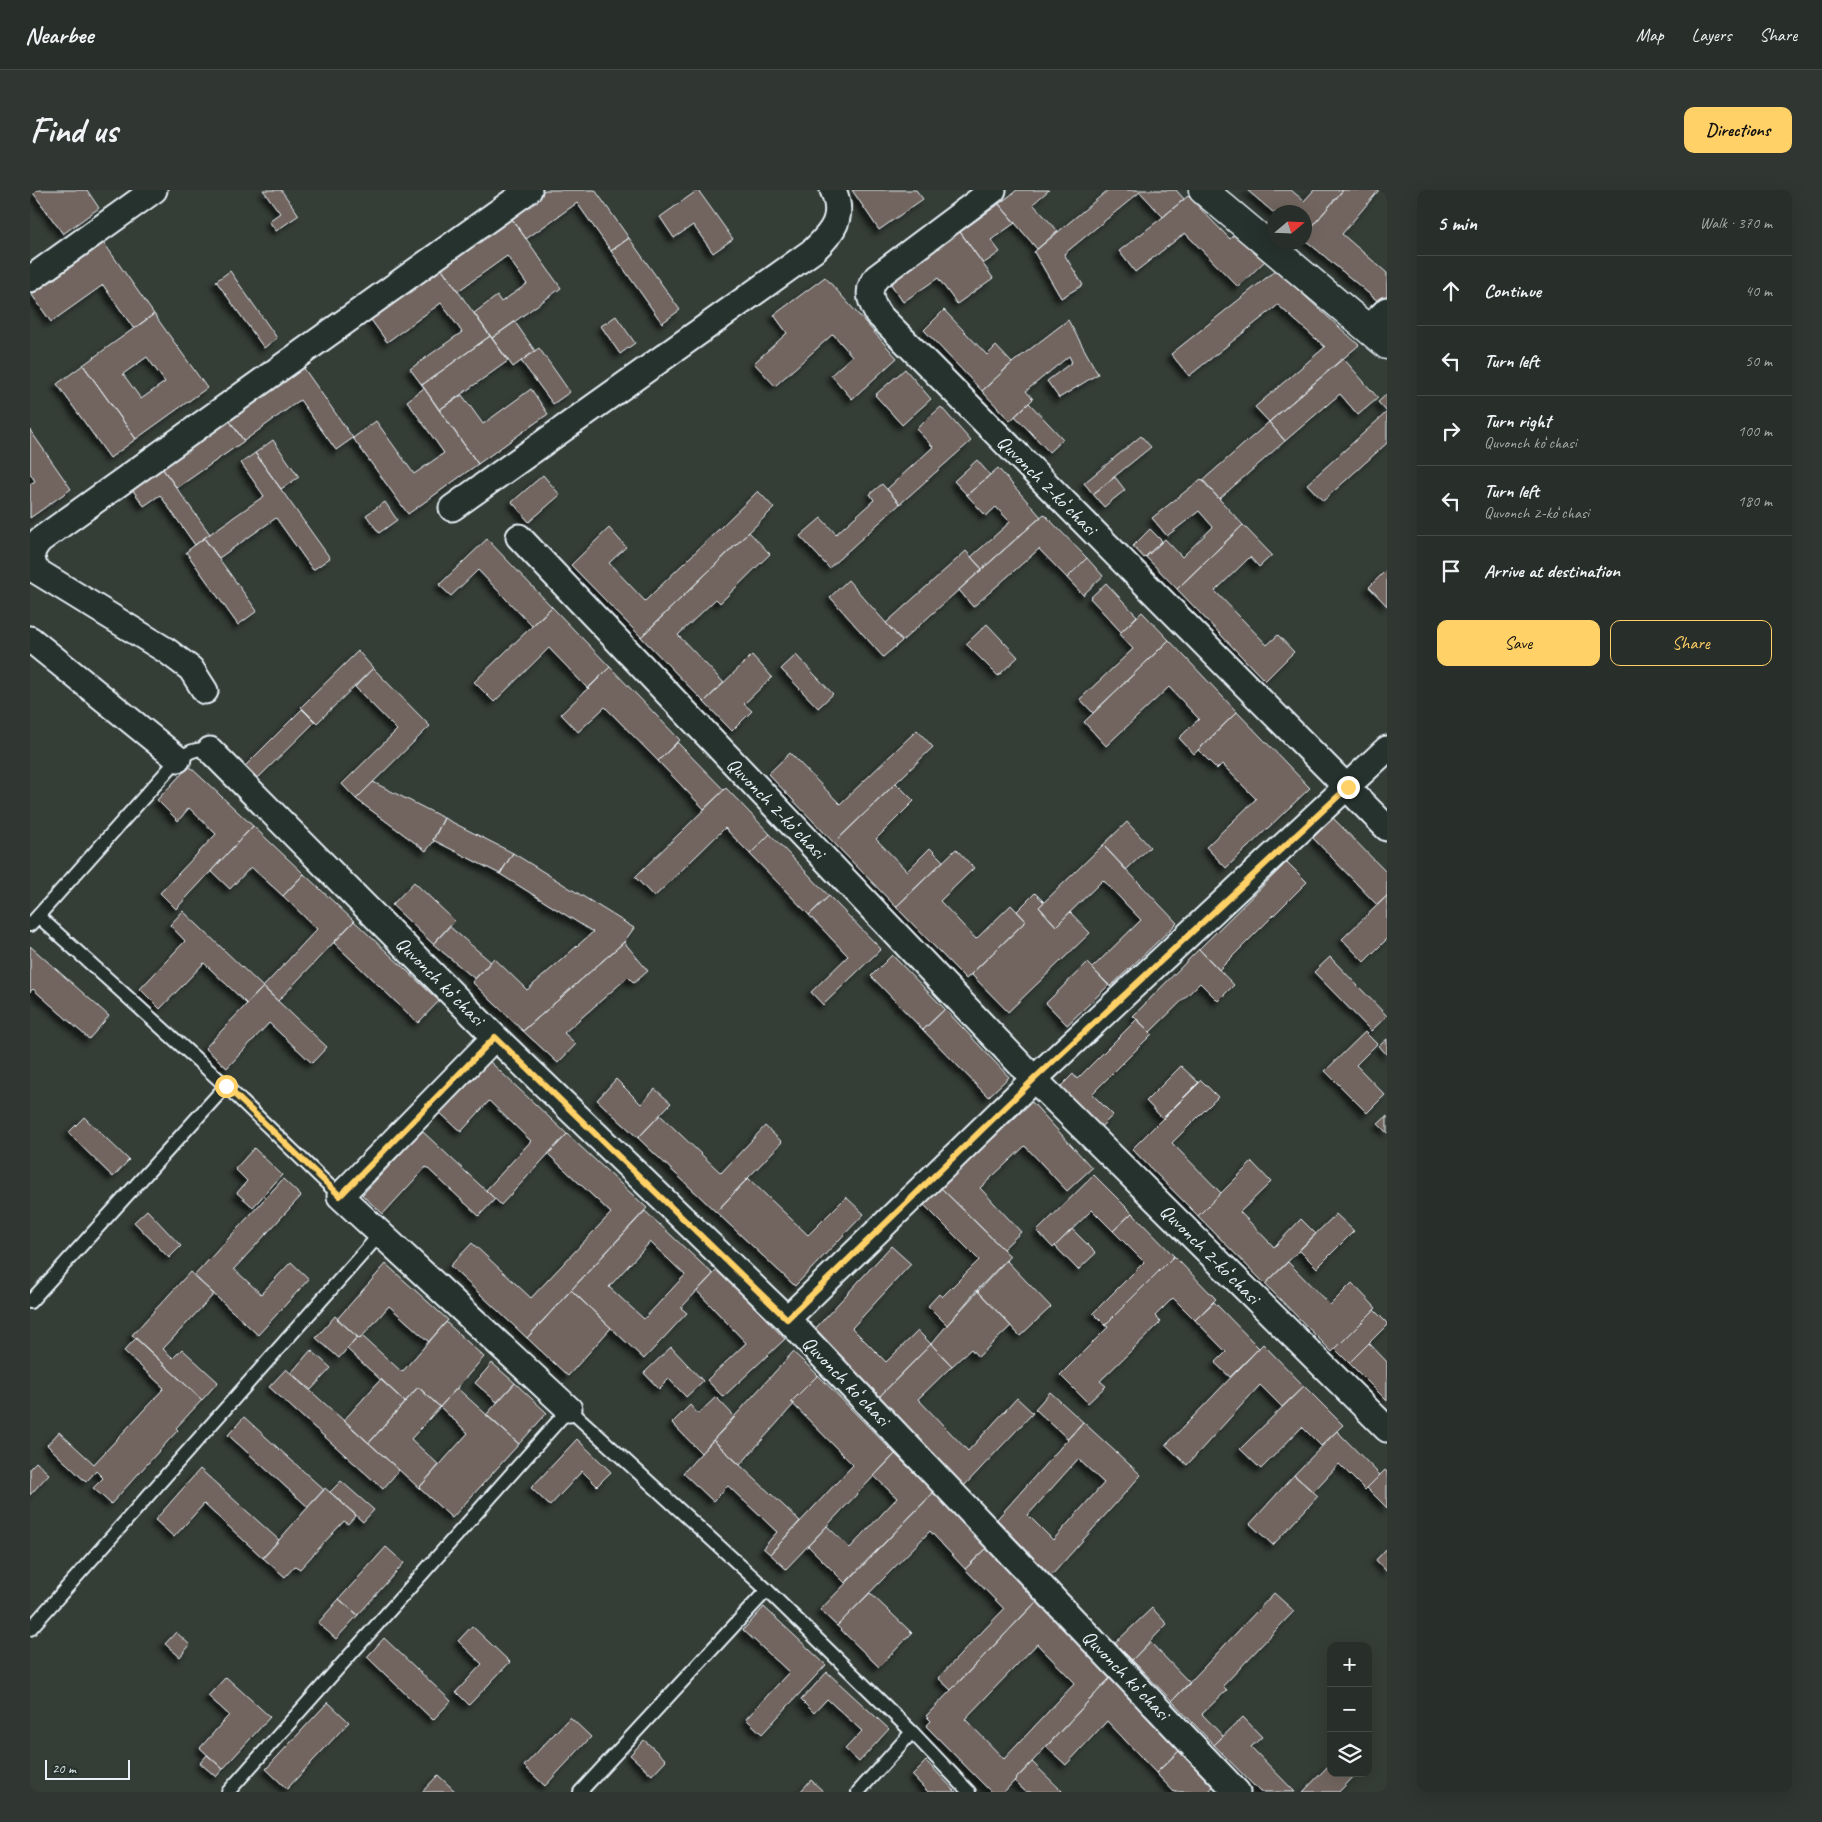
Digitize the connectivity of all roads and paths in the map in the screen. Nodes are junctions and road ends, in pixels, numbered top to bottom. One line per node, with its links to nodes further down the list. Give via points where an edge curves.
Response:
1 (154, 190): 6 (street)
2 (529, 190): 11 (street, via 40,540 32,549 35,570 167,651 191,669)
3 (833, 190): 8 (street, via 838,206 836,221 830,234 814,250)
4 (993, 190): 15 (street, Quvonch 2-koʻchasi, via 877,277 870,294 877,313)
5 (1203, 190): 7 (street)
6 (30, 279)
7 (1381, 328)
8 (452, 508)
9 (519, 537): 19 (street, Quvonch 2-koʻchasi)
10 (30, 639): 14 (street)
11 (205, 691)
12 (1387, 749): 15 (street)
13 (210, 750): 14 (lane, via 192,750); 18 (street, Quvonch koʻchasi)
14 (178, 760): 17 (lane)
15 (1348, 787): 16 (street, Quvonch 2-koʻchasi); 19 (street)
16 (1387, 828)
17 (34, 921): 20 (lane)
18 (495, 1037): 21 (street); 24 (street, Quvonch koʻchasi)
19 (1034, 1079): 24 (street); 26 (street, Quvonch 2-koʻchasi)
20 (226, 1086): 21 (lane); 23 (lane)
21 (340, 1196): 22 (street)
22 (381, 1233): 25 (street); 28 (lane)
23 (30, 1302)
24 (787, 1319): 34 (street, Quvonch koʻchasi)
25 (569, 1409): 27 (lane); 30 (lane)
26 (1387, 1429)
27 (767, 1590): 29 (lane); 31 (lane)
28 (30, 1629)
29 (912, 1732): 32 (lane); 33 (lane)
30 (228, 1792)
31 (580, 1792)
32 (858, 1792)
33 (970, 1792)
34 (1237, 1792)

